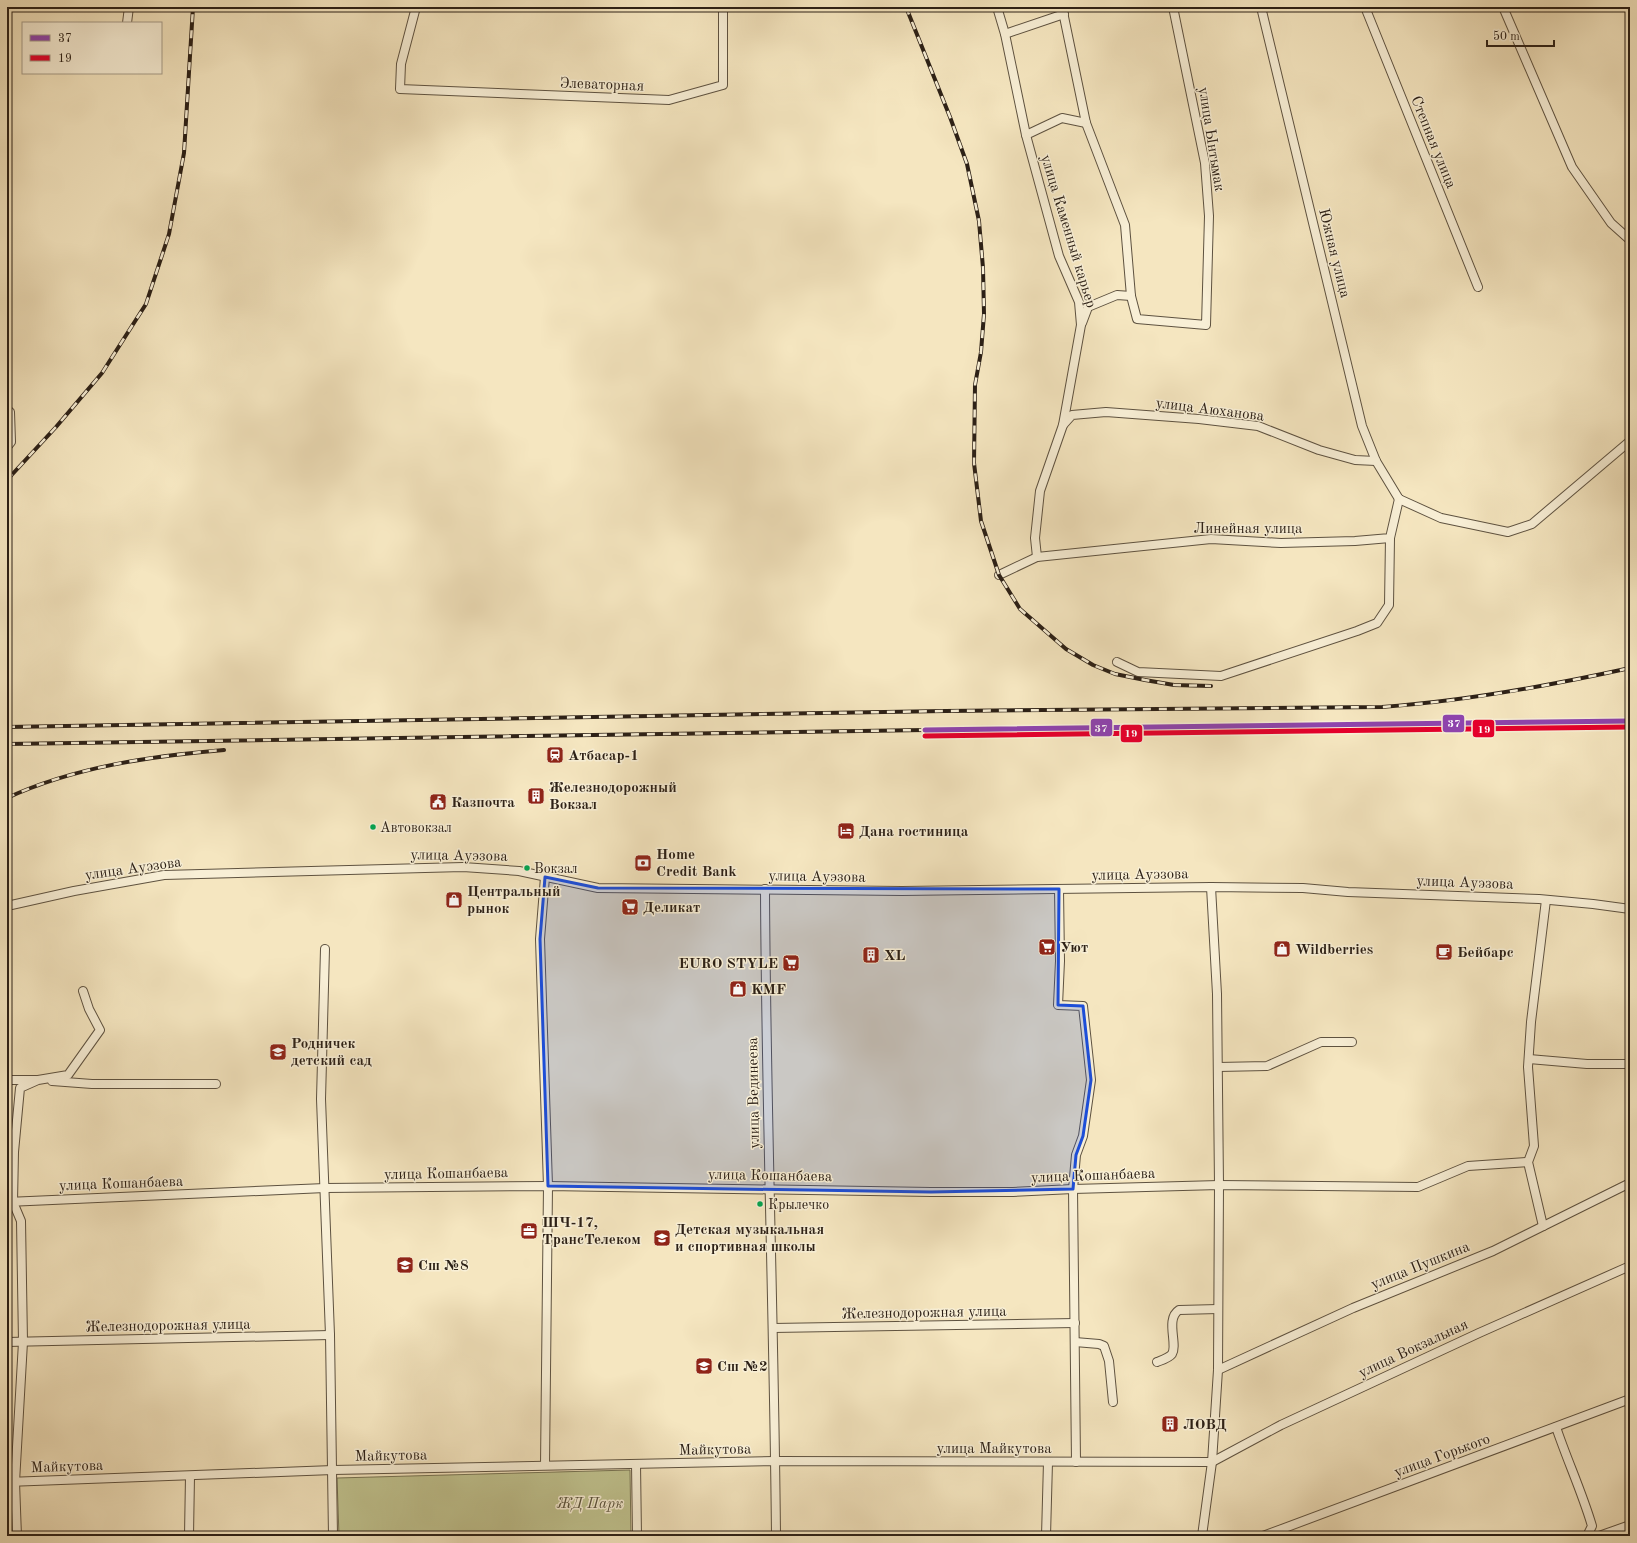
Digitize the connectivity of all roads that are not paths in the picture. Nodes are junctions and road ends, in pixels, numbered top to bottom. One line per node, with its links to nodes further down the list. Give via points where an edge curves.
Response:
1 (129, 7): 10 (street)
2 (416, 7): 3 (street, Элеваторная, via 401,64 400,89 669,100 723,85)
3 (723, 7)
4 (997, 7): 11 (street, улица Каменный карьер)
5 (1173, 7): 16 (street, улица Ынтымак, via 1205,163 1209,216 1206,325 1137,319)
6 (1261, 7): 22 (street, Южная улица, via 1362,426)
7 (1365, 7): 15 (street, Степная улица)
8 (1503, 7): 14 (street, via 1572,167 1611,223)
9 (1062, 10): 11 (street); 12 (street)
10 (128, 22)
11 (1005, 34): 13 (street, улица Каменный карьер)
12 (1086, 123): 13 (street, via 1062,118); 16 (street, via 1125,225)
13 (1026, 135): 17 (street, улица Каменный карьер, via 1060,256 1079,302)
14 (1630, 240)
15 (1478, 287)
16 (1131, 296): 17 (street, via 1117,295 1088,307)
17 (1081, 325): 19 (street, улица Каменный карьер)
18 (7, 410): 21 (street, via 10,412 11,442)
19 (1063, 425): 22 (street, улица Аюханова, via 1072,416 1106,412 1198,419 1258,426 1319,450 1355,460); 25 (street, улица Каменный карьер, via 1040,491 1035,538)
20 (1630, 441): 23 (street, via 1532,524 1508,532 1441,518)
21 (7, 447)
22 (1376, 461): 23 (street, Южная улица)
23 (1399, 499): 24 (street)
24 (1390, 538): 25 (street, Линейная улица, via 1281,543 1211,539); 27 (street, via 1389,605 1377,623 1221,676 1138,672)
25 (1037, 556): 26 (street, Линейная улица)
26 (999, 575)
27 (1117, 662)
28 (545, 877): 30 (street, улица Ауэзова, via 598,888); 33 (street, улица Ауэзова, via 519,871 463,866 164,875); 47 (street, via 540,940)
29 (1211, 887): 31 (street, улица Ауэзова); 32 (street, улица Ауэзова, via 1303,888); 40 (street, via 1218,994)
30 (765, 889): 31 (street, улица Ауэзова); 49 (street, улица Вединеева)
31 (1059, 889): 50 (street, via 1058,1005 1083,1006 1091,1080 1084,1136 1076,1155)
32 (1546, 900): 34 (street, улица Ауэзова); 38 (street)
33 (7, 906)
34 (1630, 909)
35 (325, 949): 48 (street, via 321,1099)
36 (83, 991): 42 (street, via 100,1030 68,1075)
37 (1352, 1042): 40 (street, via 1321,1042 1266,1066)
38 (1529, 1059): 39 (street, via 1587,1064); 44 (street, via 1534,1146)
39 (1630, 1064)
40 (1218, 1067): 46 (street)
41 (7, 1080): 42 (street)
42 (38, 1080): 43 (street, via 92,1084); 51 (street, via 20,1088)
43 (216, 1084)
44 (1528, 1162): 46 (street, улица Кошанбаева, via 1468,1166 1418,1187); 52 (street)
45 (1630, 1183): 52 (street, улица Пушкина)
46 (1219, 1185): 50 (street, улица Кошанбаева); 54 (street)
47 (548, 1186): 48 (street, улица Кошанбаева); 49 (street, улица Кошанбаева); 71 (street)
48 (325, 1188): 51 (street, улица Кошанбаева); 57 (street)
49 (769, 1189): 50 (street, улица Кошанбаева, via 1014,1192); 56 (street, улица Вединеева)
50 (1074, 1189): 55 (street)
51 (10, 1202): 59 (street, via 21,1221)
52 (1543, 1226): 62 (street, улица Пушкина, via 1493,1251 1353,1308)
53 (1630, 1266): 69 (street, улица Вокзальная, via 1281,1425)
54 (1218, 1309): 61 (street, via 1176,1312 1173,1322 1173,1352); 62 (street)
55 (1074, 1323): 56 (street, Железнодорожная улица); 60 (street)
56 (773, 1328): 66 (street, улица Вединеева)
57 (330, 1336): 59 (street, Железнодорожная улица); 72 (street)
58 (7, 1342): 59 (street, Железнодорожная улица)
59 (23, 1342): 74 (street)
60 (1075, 1342): 64 (street, via 1104,1346 1109,1360); 68 (street)
61 (1157, 1362)
62 (1218, 1370): 69 (street)
63 (1630, 1398): 65 (street, улица Горького)
64 (1113, 1402)
65 (1556, 1427): 83 (street, улица Горького); 84 (street, via 1585,1501 1592,1526)
66 (775, 1461): 67 (street, улица Майкутова); 70 (street, Майкутова); 80 (street, улица Вединеева)
67 (1048, 1462): 68 (street, улица Майкутова); 81 (street)
68 (1076, 1462): 69 (street, улица Майкутова)
69 (1212, 1462): 82 (street)
70 (636, 1464): 71 (street, Майкутова); 79 (street)
71 (545, 1466): 72 (street, Майкутова)
72 (333, 1470): 73 (street, Майкутова); 78 (street)
73 (190, 1476): 74 (street, Майкутова); 77 (street)
74 (11, 1482): 76 (street)
75 (1630, 1525): 85 (street)
76 (17, 1536)
77 (189, 1536)
78 (334, 1536)
79 (637, 1536)
80 (776, 1536)
81 (1046, 1536)
82 (1202, 1536)
83 (1263, 1536)
84 (1587, 1536)
85 (1599, 1536)

